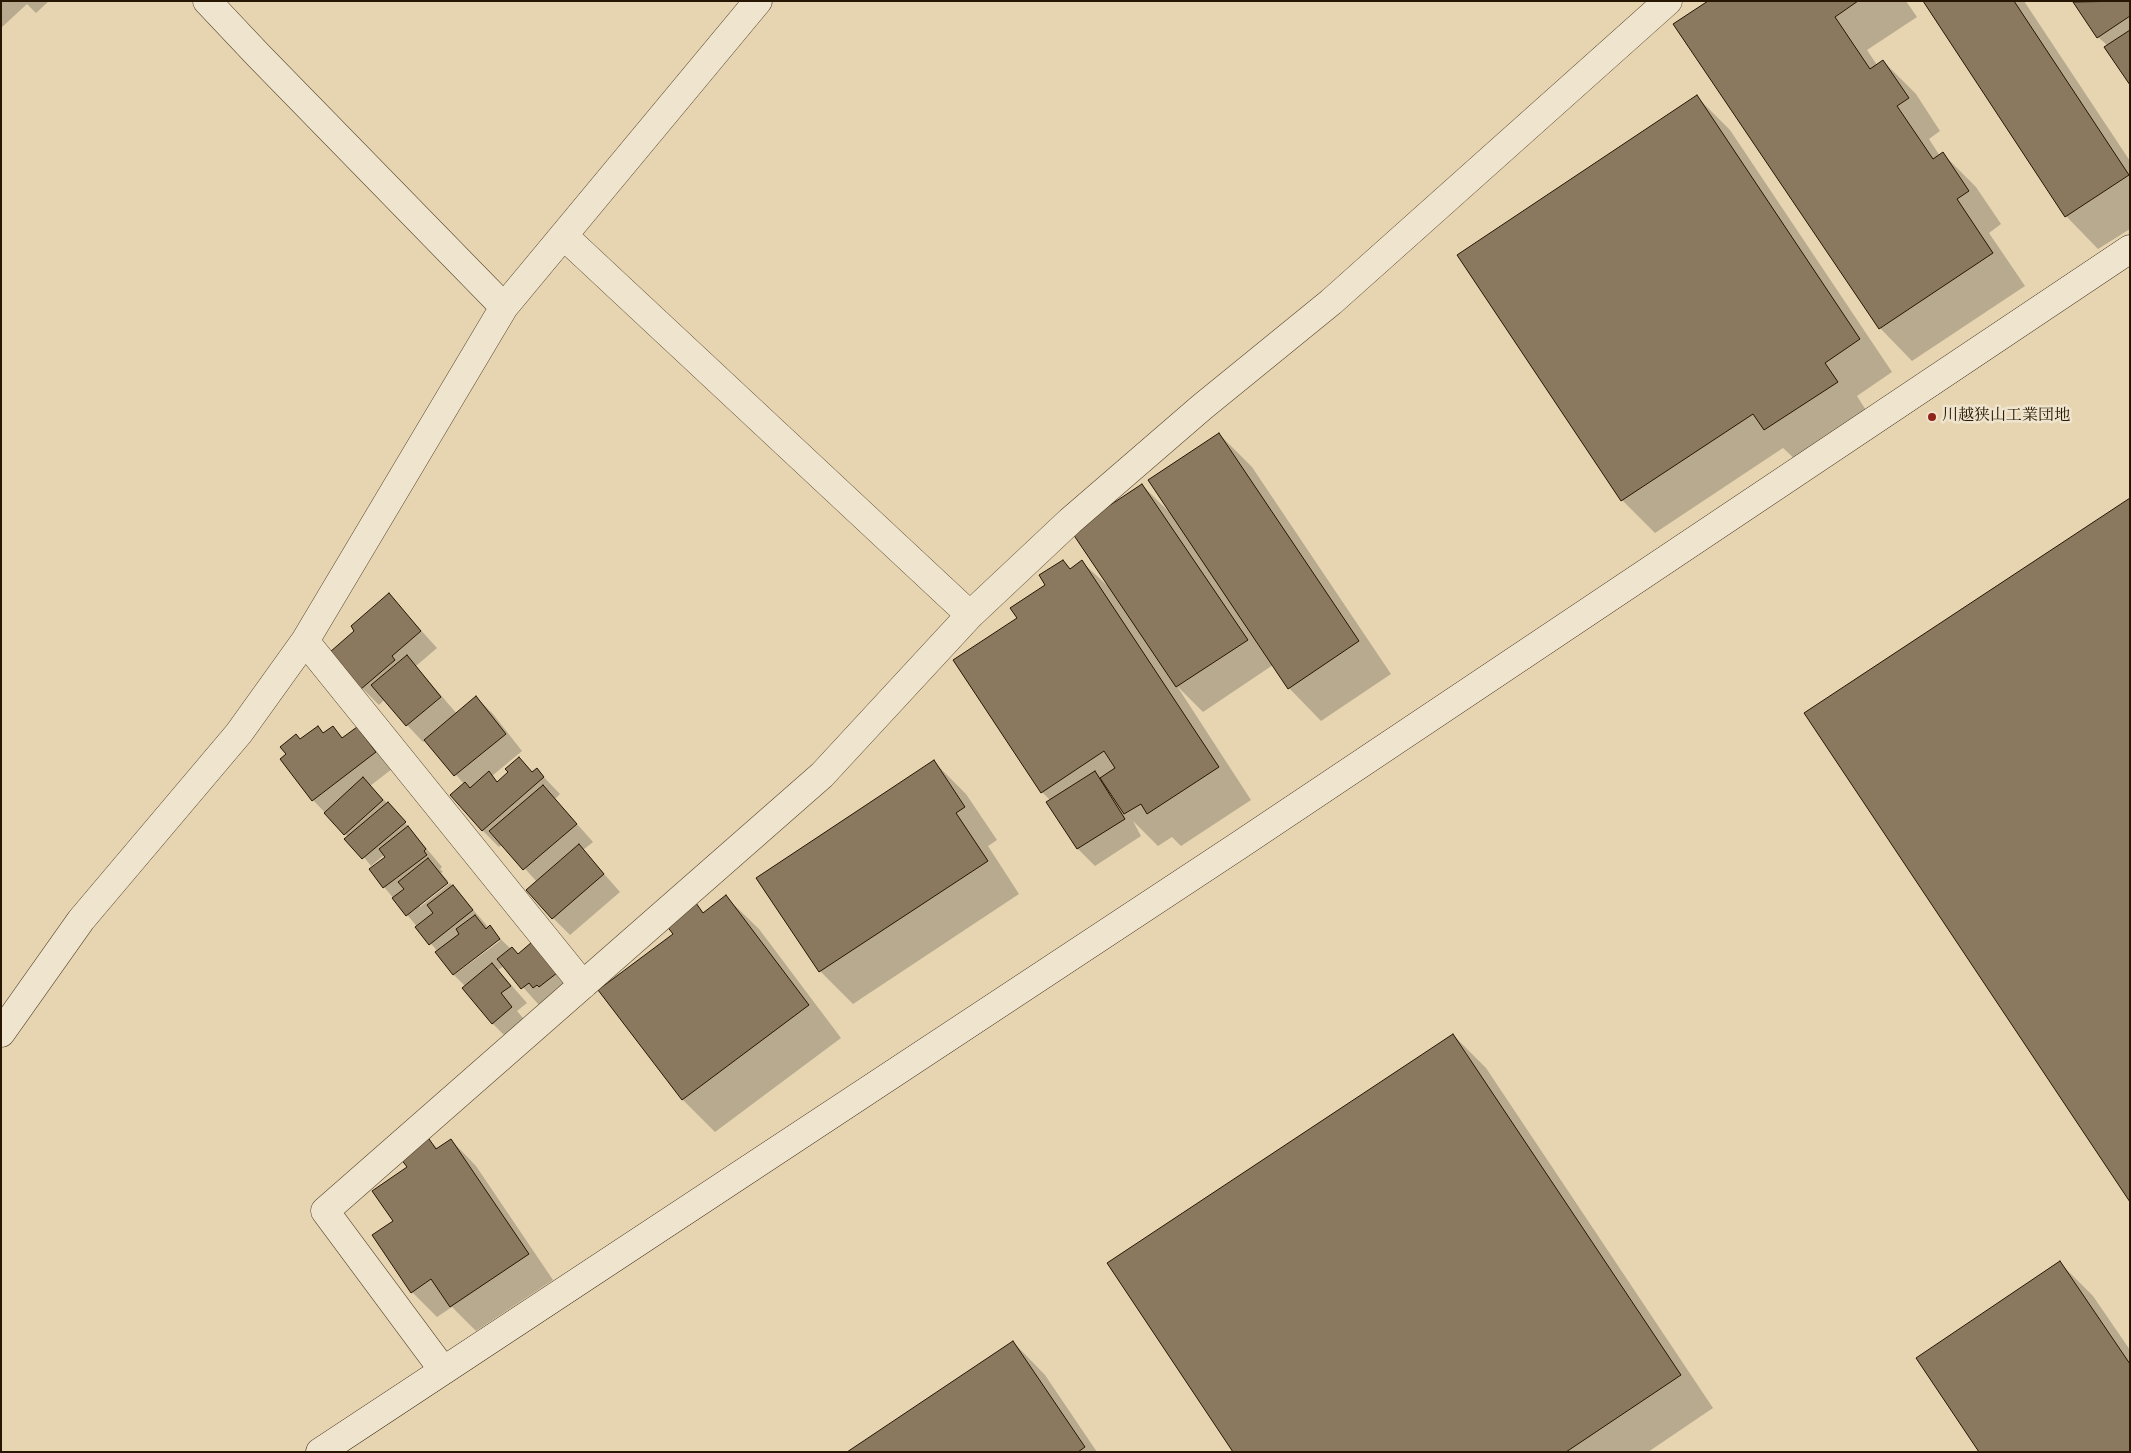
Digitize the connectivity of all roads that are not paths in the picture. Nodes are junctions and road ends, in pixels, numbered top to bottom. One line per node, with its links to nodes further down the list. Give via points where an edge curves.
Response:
1 (207, 1): 6 (street)
2 (758, 1): 4 (street)
3 (1668, 1): 7 (street, via 1331,302 1070,521)
4 (564, 236): 6 (street); 7 (street)
5 (2130, 249): 11 (street, via 1254,835)
6 (504, 307): 8 (street)
7 (970, 615): 9 (street, via 822,775)
8 (305, 641): 9 (street); 10 (street, via 239,733 81,920)
9 (583, 984): 11 (street, via 325,1211)
10 (5, 1016)
11 (443, 1370): 12 (street)
12 (320, 1452)

